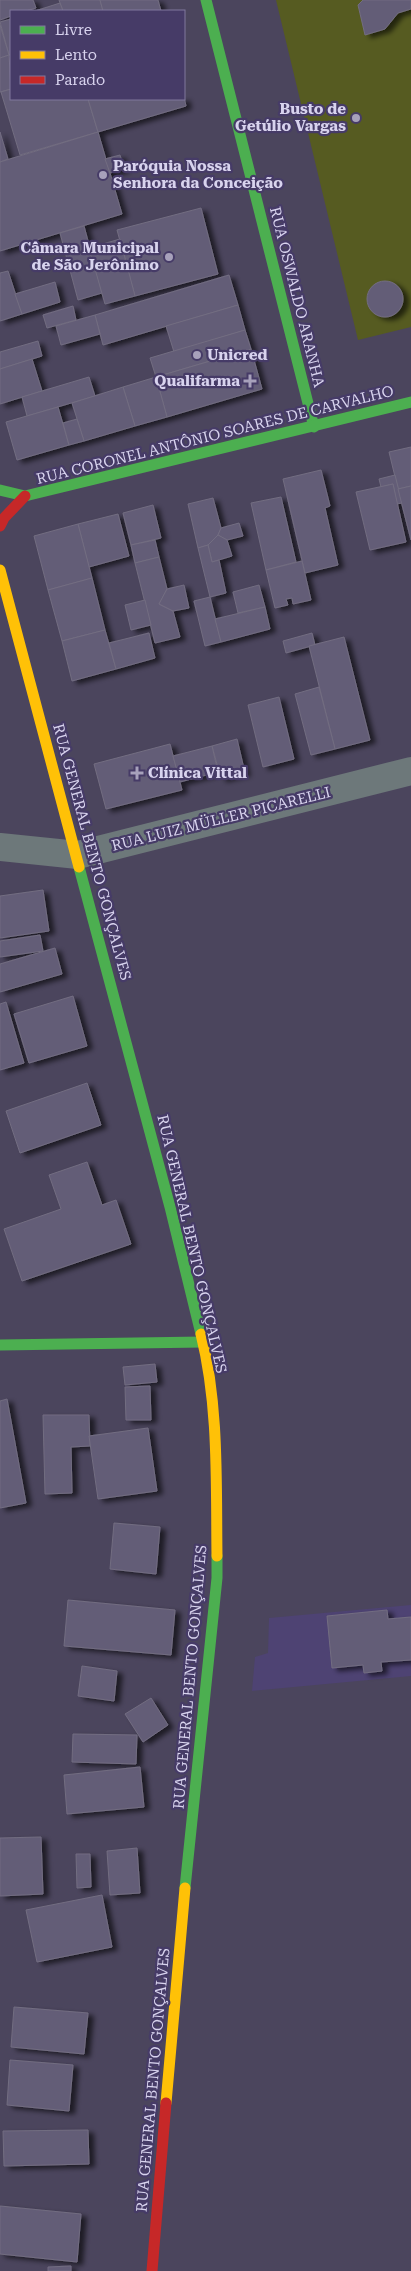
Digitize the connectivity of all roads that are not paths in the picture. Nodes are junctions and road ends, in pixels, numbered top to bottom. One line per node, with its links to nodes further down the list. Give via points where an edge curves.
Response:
1 (206, 0): 3 (main road, RUA OSWALDO ARANHA)
2 (411, 402): 3 (main road, RUA CORONEL ANTÔNIO SOARES DE CARVALHO)
3 (314, 427): 5 (main road, RUA CORONEL ANTÔNIO SOARES DE CARVALHO)
4 (0, 490): 5 (main road, RUA CORONEL ANTÔNIO SOARES DE CARVALHO)
5 (25, 496): 6 (main road, RUA CORONEL ANTÔNIO SOARES DE CARVALHO)
6 (0, 526)
7 (0, 570): 10 (main road, RUA GENERAL BENTO GONÇALVES)
8 (411, 771): 10 (street, RUA LUIZ MÜLLER PICARELLI)
9 (0, 847): 10 (street, RUA LUIZ MÜLLER PICARELLI)
10 (78, 855): 11 (main road, RUA GENERAL BENTO GONÇALVES)
11 (202, 1342): 12 (main road); 13 (main road, RUA GENERAL BENTO GONÇALVES, via 211,1397 216,1465 217,1578 187,1861)
12 (0, 1345)
13 (152, 2271)

